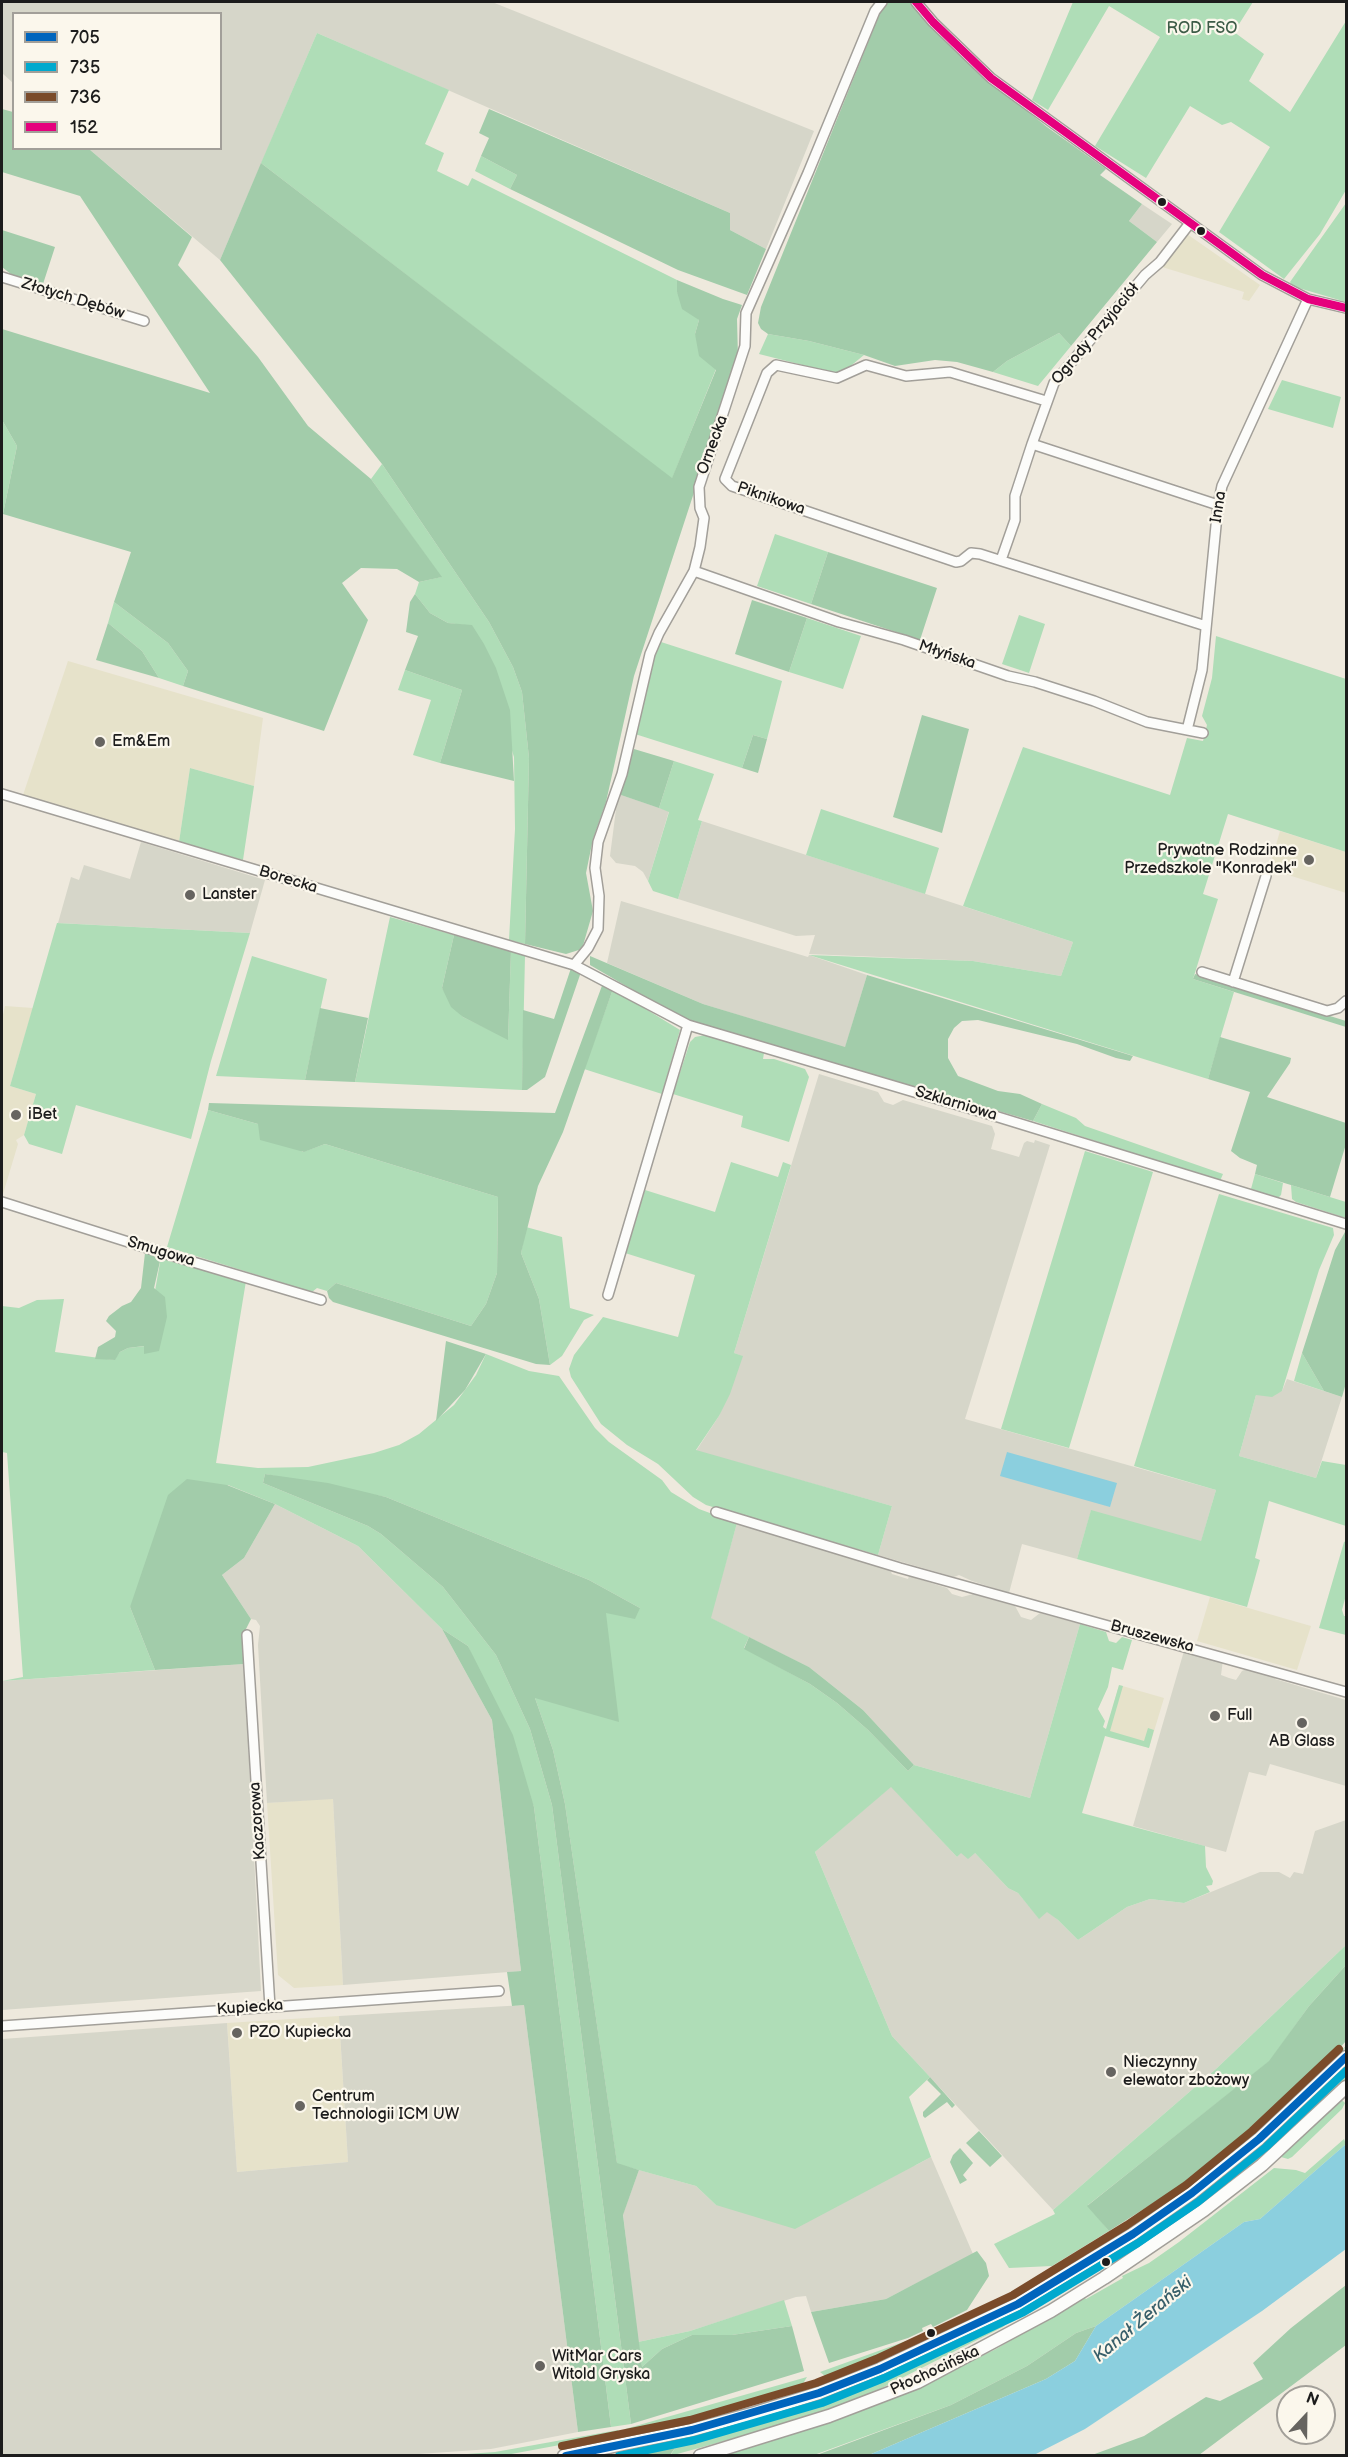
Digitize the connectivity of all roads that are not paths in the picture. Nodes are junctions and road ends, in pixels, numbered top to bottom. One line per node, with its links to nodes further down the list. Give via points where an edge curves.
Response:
1 (882, 2): 12 (street, Ornecka, via 746,313 745,346 699,486 704,532)
2 (916, 2): 3 (street, via 991,78)
3 (1190, 223): 5 (street, via 1270,281); 8 (street, Ogrody Przyjaciół, via 1054,383)
4 (2, 277): 7 (street, Złotych Dębów)
5 (1308, 299): 6 (street); 10 (street, Inna, via 1226,475)
6 (1347, 308)
7 (144, 321)
8 (1046, 401): 9 (street, Ogrody Przyjaciół); 11 (street, Piknikowa, via 950,372 906,376 866,365 837,378 776,365 767,373 725,475 732,486 956,561 971,553)
9 (1032, 444): 10 (street); 11 (street, Ogrody Przyjaciół, via 1015,496 1015,520)
10 (1218, 505): 13 (street, Inna)
11 (1001, 560): 13 (street, Piknikowa)
12 (694, 572): 14 (street, Młyńska, via 839,622 1094,701 1147,722); 18 (street, Ornecka, via 652,647 622,774 598,842 598,929)
13 (1206, 626): 14 (street, Inna, via 1202,670)
14 (1187, 730): 15 (street, Młyńska)
15 (1203, 733)
16 (2, 794): 18 (street, Borecka)
17 (1266, 876): 20 (street)
18 (574, 965): 22 (street, Szklarniowa)
19 (1202, 972): 20 (street)
20 (1233, 982): 21 (street, via 1327,1011)
21 (1347, 1001)
22 (688, 1026): 24 (street, Szklarniowa); 25 (street)
23 (2, 1202): 26 (street, Smugowa)
24 (1347, 1224)
25 (608, 1295)
26 (321, 1300)
27 (716, 1512): 29 (street, Bruszewska)
28 (247, 1635): 31 (street, Kaczorowa)
29 (1347, 1692)
30 (499, 1991): 31 (street, Kupiecka)
31 (270, 2007): 32 (street, Kupiecka)
32 (2, 2026)
33 (1347, 2056): 35 (main road, Płochocińska, via 1267,2132 1192,2193 1018,2304 819,2393 692,2430)
34 (1347, 2087): 36 (main road, Płochocińska, via 1204,2210 1051,2311 918,2382 830,2416)
35 (564, 2456)
36 (700, 2456)

